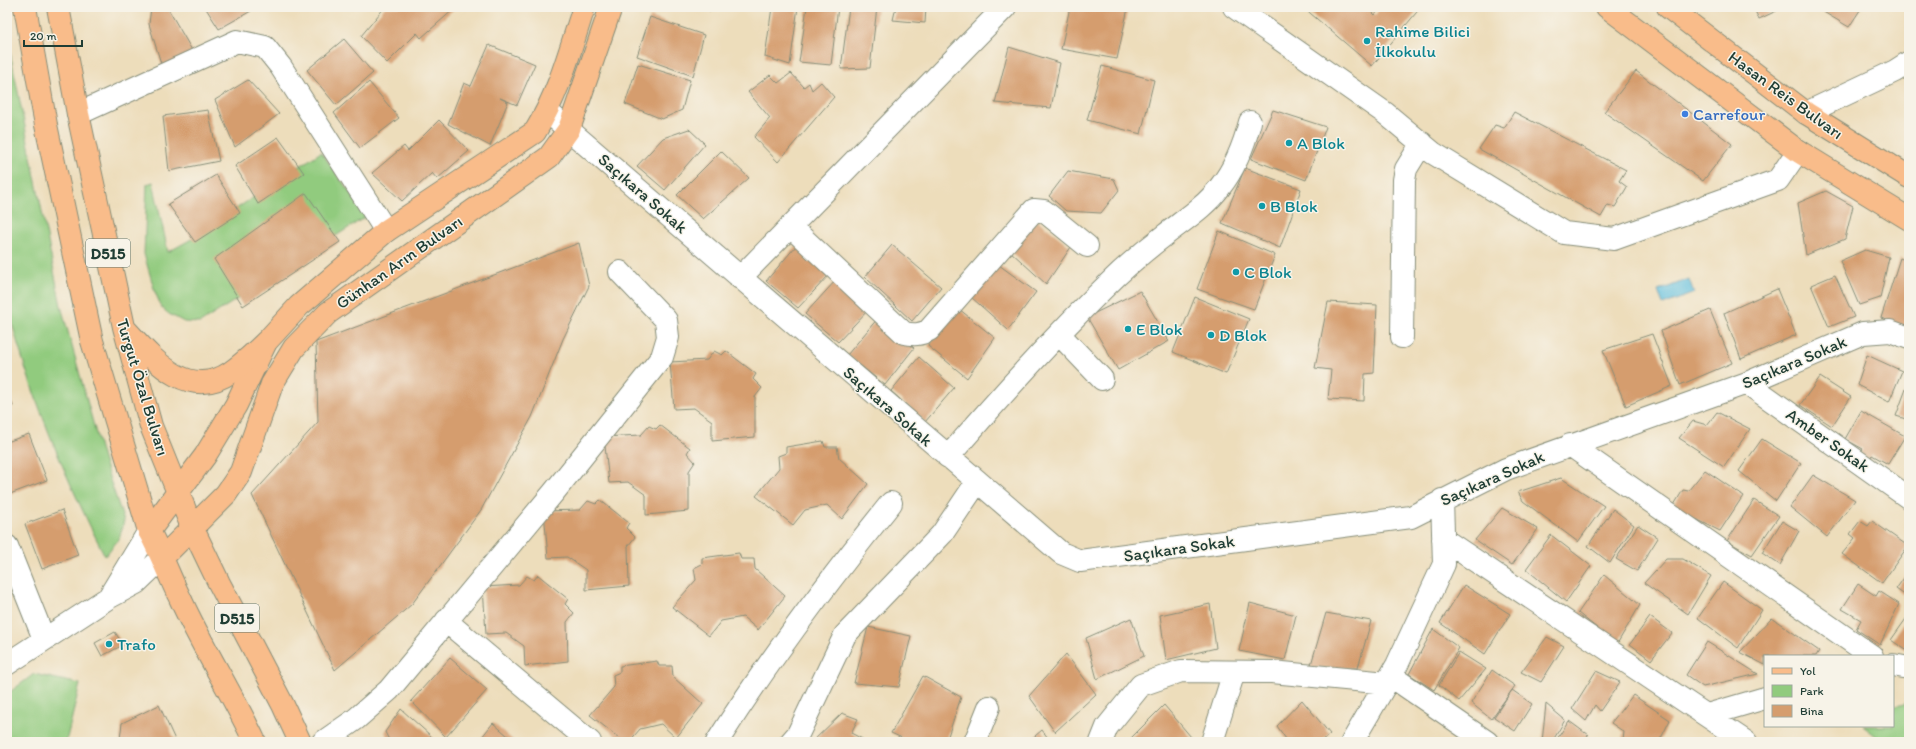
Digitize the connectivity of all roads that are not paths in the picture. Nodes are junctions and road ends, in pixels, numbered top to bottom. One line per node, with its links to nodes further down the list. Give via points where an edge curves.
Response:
1 (25, 7): 39 (main road, Turgut Özal Bulvarı / D515, via 46,125 92,341)
2 (58, 7): 12 (main road, Turgut Özal Bulvarı / D515)
3 (584, 7): 10 (main road, Günhan Arın Bulvarı, via 563,75)
4 (611, 7): 14 (main road, Günhan Arın Bulvarı)
5 (1004, 7): 19 (street)
6 (1234, 7): 15 (street, via 1385,113)
7 (1606, 7): 16 (main road)
8 (1668, 7): 11 (main road, Hasan Reis Bulvarı)
9 (1909, 62): 11 (street)
10 (548, 112): 14 (street, Saçıkara Sokak); 20 (main road, Günhan Arın Bulvarı, via 535,132)
11 (1806, 113): 17 (main road, Hasan Reis Bulvarı)
12 (78, 114): 20 (street, via 237,41 265,47 281,67); 24 (main road, Turgut Özal Bulvarı / D515)
13 (1250, 122): 25 (street, via 1237,159 1214,195 1128,266)
14 (569, 129): 23 (street, Saçıkara Sokak); 38 (main road, Günhan Arın Bulvarı, via 549,157 328,313 294,348 272,384 241,472 226,494)
15 (1422, 143): 16 (street, via 1433,153 1564,233 1614,239 1778,180); 26 (street, via 1406,169 1404,180)
16 (1798, 151): 18 (main road)
17 (1909, 177)
18 (1909, 219)
19 (790, 227): 21 (street, via 904,333 911,335 929,330 1034,210 1044,211); 23 (street)
20 (386, 232): 28 (main road, Günhan Arın Bulvarı, via 298,306)
21 (1087, 246)
22 (620, 272): 44 (street, via 666,320 668,337 662,357)
23 (740, 278): 32 (street, Saçıkara Sokak)
24 (124, 327): 28 (main road, via 157,363 176,376 192,382 209,382 231,372); 34 (main road, Turgut Özal Bulvarı / D515, via 151,426)
25 (1059, 334): 29 (street); 32 (street)
26 (1402, 337)
27 (1909, 338): 30 (street, Saçıkara Sokak, via 1890,331 1863,333)
28 (266, 342): 34 (main road, Günhan Arın Bulvarı, via 236,405 205,456)
29 (1102, 379)
30 (1747, 383): 31 (street, Saçıkara Sokak); 35 (street, Amber Sokak)
31 (1570, 444): 36 (street, Saçıkara Sokak, via 1506,468); 46 (street)
32 (948, 457): 33 (street, Saçıkara Sokak)
33 (977, 482): 36 (street, Saçıkara Sokak, via 1061,553 1080,561 1411,517); 60 (street, via 942,534 845,635 798,734)
34 (177, 493): 38 (main road, Turgut Özal Bulvarı / D515); 39 (main road, Günhan Arın Bulvarı)
35 (1909, 498)
36 (1442, 500): 40 (street)
37 (891, 503): 59 (street, via 824,586 754,684)
38 (192, 527): 42 (main road, Günhan Arın Bulvarı); 57 (main road, Turgut Özal Bulvarı / D515, via 284,705)
39 (149, 531): 42 (main road, Turgut Özal Bulvarı / D515); 43 (street)
40 (1443, 539): 51 (street, via 1444,564); 54 (street)
41 (7, 546): 45 (street)
42 (163, 557): 43 (street, via 136,583); 56 (main road, Turgut Özal Bulvarı / D515, via 180,598)
43 (108, 598): 45 (street)
44 (446, 621): 55 (street, via 389,690); 58 (street)
45 (44, 639): 47 (street)
46 (1871, 655)
47 (7, 664)
48 (1894, 665): 49 (street)
49 (1909, 668)
50 (1234, 672): 51 (street); 62 (street, via 1181,672 1141,685 1107,727); 63 (street)
51 (1389, 679): 64 (street); 65 (street)
52 (1764, 698): 54 (street)
53 (989, 707): 61 (street)
54 (1707, 715): 66 (street)
55 (333, 739)
56 (255, 742)
57 (300, 742)
58 (590, 742)
59 (718, 742)
60 (791, 742)
61 (975, 742)
62 (1101, 742)
63 (1212, 742)
64 (1352, 742)
65 (1487, 742)
66 (1746, 742)

